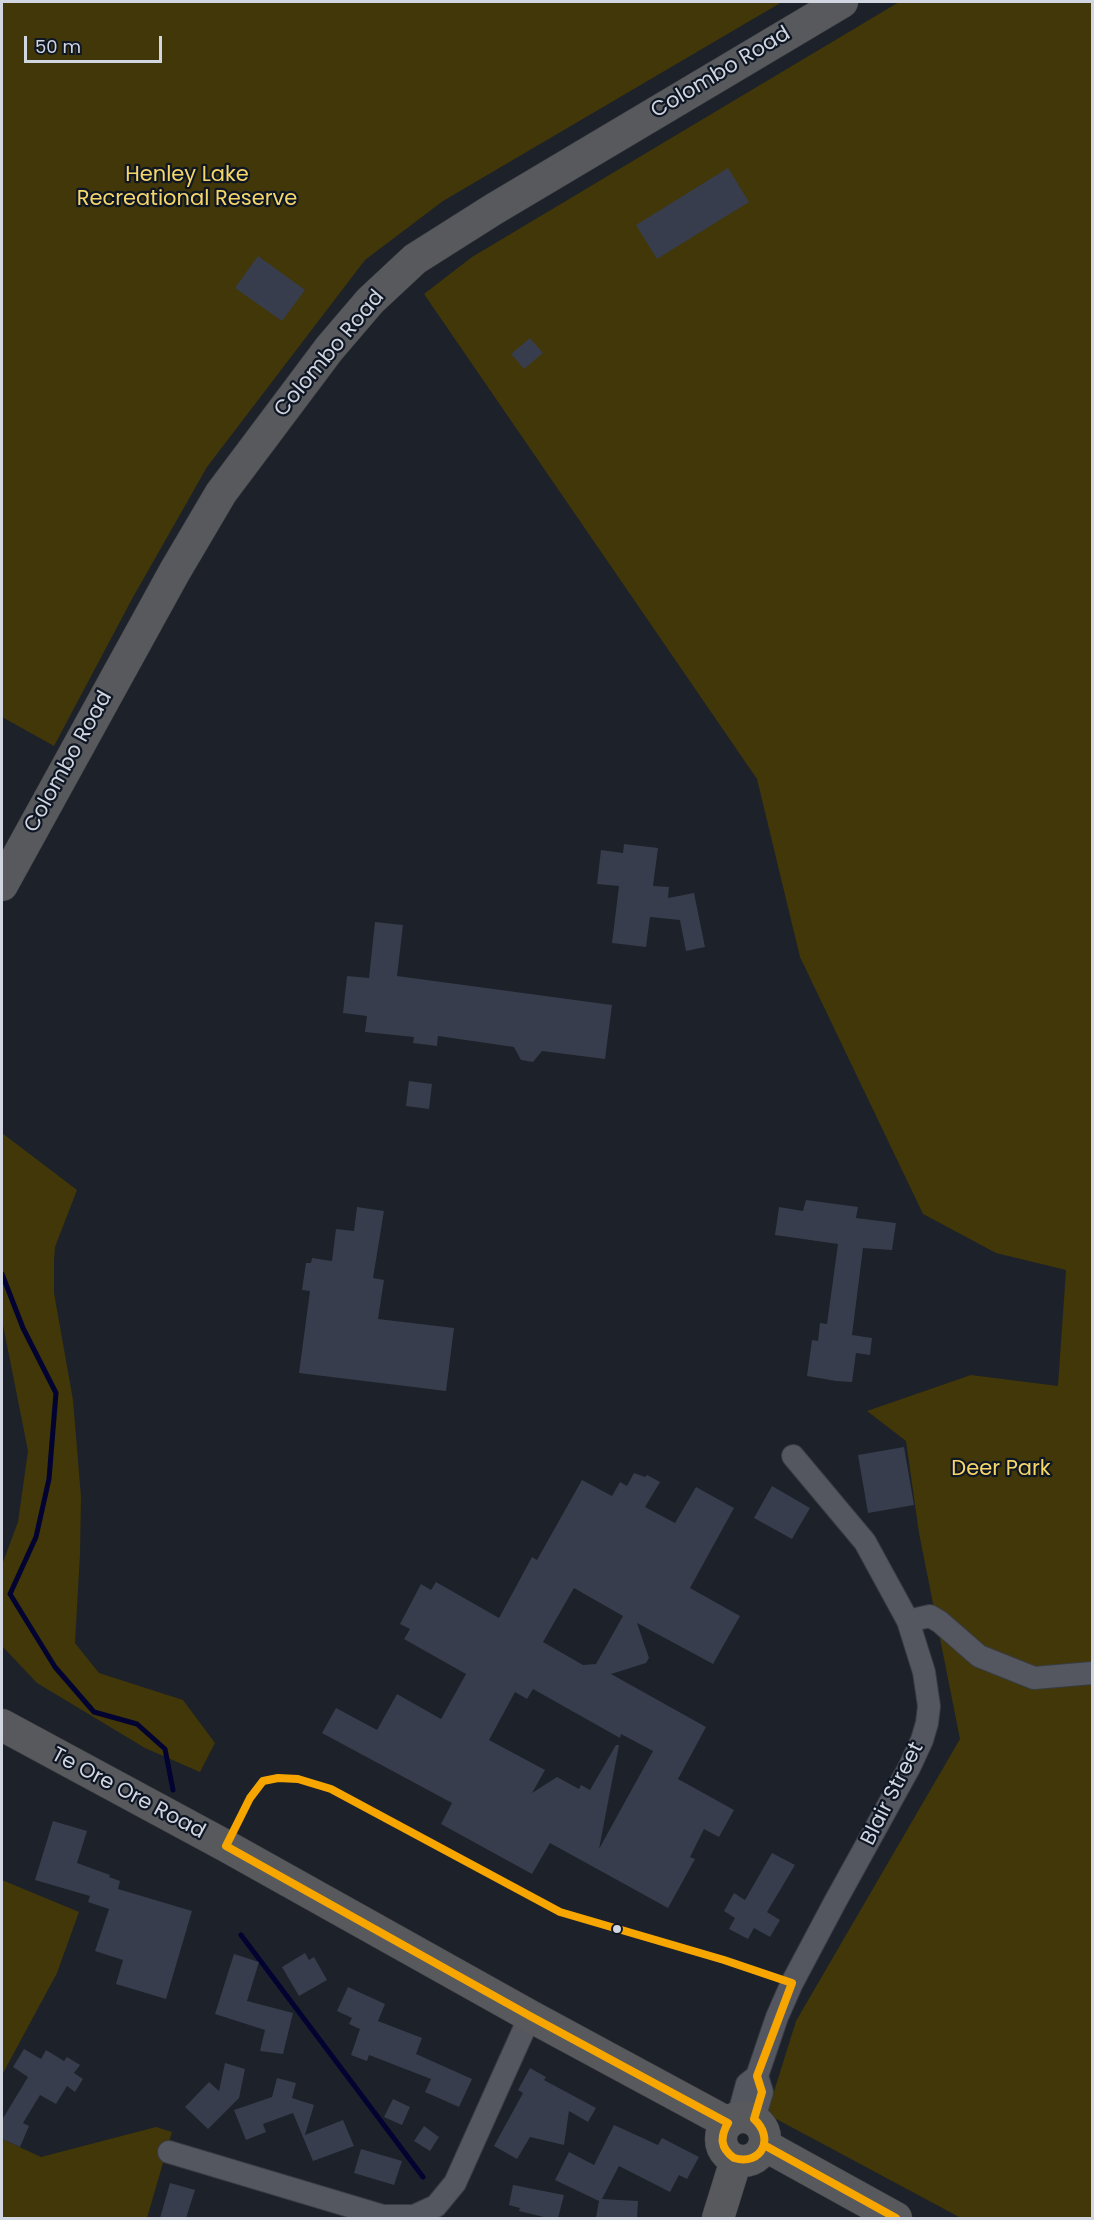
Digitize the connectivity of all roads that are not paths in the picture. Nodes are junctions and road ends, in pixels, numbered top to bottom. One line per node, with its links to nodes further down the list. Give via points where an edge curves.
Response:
1 (842, 2): 2 (street, Colombo Road, via 415,259 370,301 221,493)
2 (2, 885)
3 (794, 1456): 4 (street, Blair Street, via 866,1542)
4 (908, 1621): 5 (street, via 930,1616 979,1656 1034,1678); 8 (street, Blair Street, via 927,1688 927,1723 922,1740 792,1983 766,2048 758,2076 762,2092)
5 (1092, 1673)
6 (2, 1725): 7 (street, Te Ore Ore Road)
7 (530, 2016): 8 (street, Te Ore Ore Road); 9 (street, via 455,2183 436,2206 414,2216 383,2216)
8 (746, 2126): 10 (street, via 758,2155 736,2160); 11 (street, Te Ore Ore Road)
9 (169, 2152)
10 (718, 2218)
11 (896, 2218)

